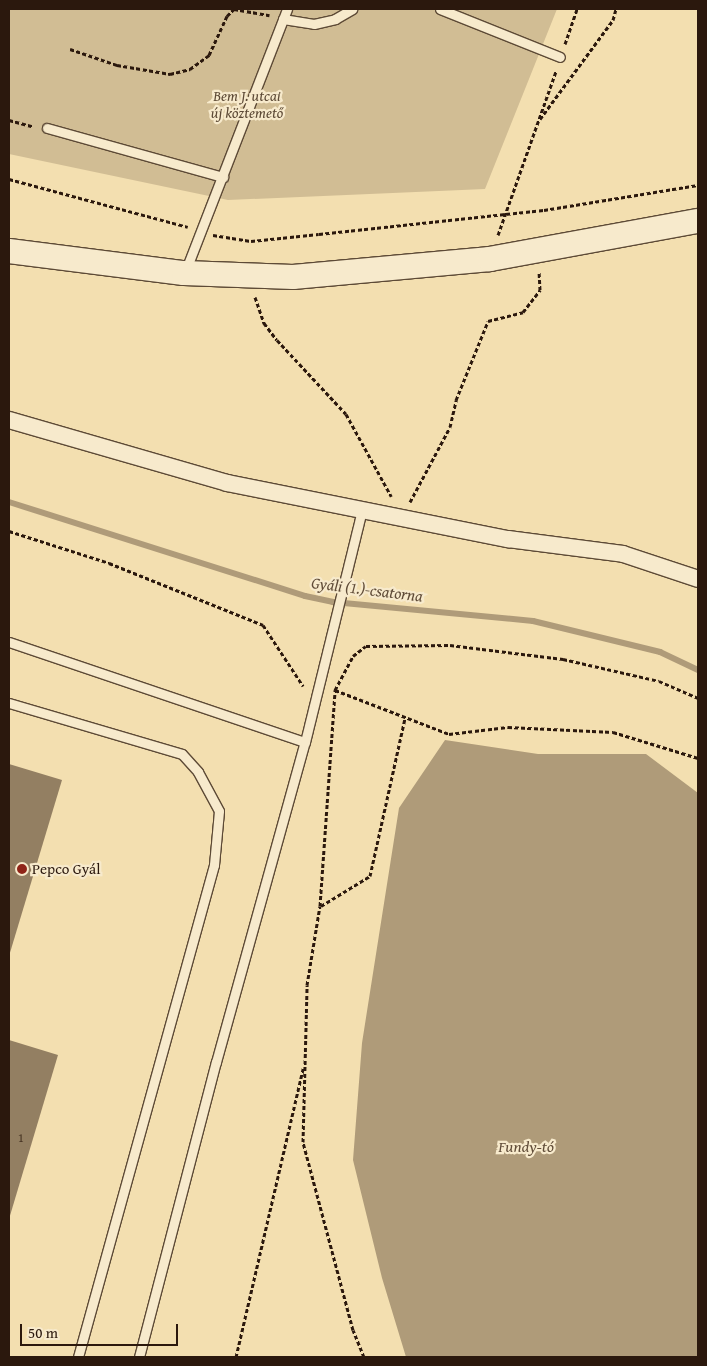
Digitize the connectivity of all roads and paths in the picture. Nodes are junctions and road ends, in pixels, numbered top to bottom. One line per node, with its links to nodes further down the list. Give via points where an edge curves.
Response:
1 (287, 9): 6 (lane)
2 (352, 9): 6 (lane, via 335,19 314,24)
3 (440, 9): 8 (lane)
4 (577, 9): 8 (path)
5 (616, 9): 10 (path, via 613,20)
6 (284, 19): 7 (path, via 234,9 227,16 209,56 190,69 170,74 124,66); 12 (lane)
7 (70, 49)
8 (560, 57): 10 (path)
9 (9, 120): 11 (path)
10 (537, 122): 15 (path)
11 (47, 128): 12 (lane)
12 (223, 177): 17 (lane)
13 (9, 179): 17 (path)
14 (698, 185): 15 (path)
15 (505, 214): 17 (path, via 251,241); 20 (path)
16 (698, 221): 18 (main road)
17 (202, 231): 21 (lane)
18 (538, 250): 20 (main road); 25 (path, via 540,290 523,312 488,321 456,400 450,426)
19 (9, 251): 21 (main road)
20 (490, 259): 22 (main road, via 334,275)
21 (184, 273): 22 (main road)
22 (250, 277): 25 (path, via 264,323 346,414)
23 (9, 420): 24 (street, via 168,469)
24 (362, 510): 25 (street); 32 (lane)
25 (403, 518): 27 (street, via 508,539 623,554)
26 (9, 530): 32 (path, via 109,563 263,625)
27 (698, 579)
28 (9, 642): 34 (lane)
29 (335, 690): 30 (path, via 353,656 366,646 450,645 563,659 659,681); 33 (path); 36 (path)
30 (698, 698)
31 (9, 703): 38 (lane, via 182,754 198,772 220,811 214,865)
32 (315, 704): 34 (lane)
33 (405, 718): 35 (path, via 449,734 508,727 613,732); 36 (path, via 370,876)
34 (305, 742): 39 (lane, via 216,1062)
35 (698, 758)
36 (320, 906): 37 (path, via 307,985)
37 (305, 1060): 40 (path); 41 (path, via 303,1142 353,1330)
38 (78, 1357)
39 (140, 1357)
40 (236, 1357)
41 (364, 1357)

